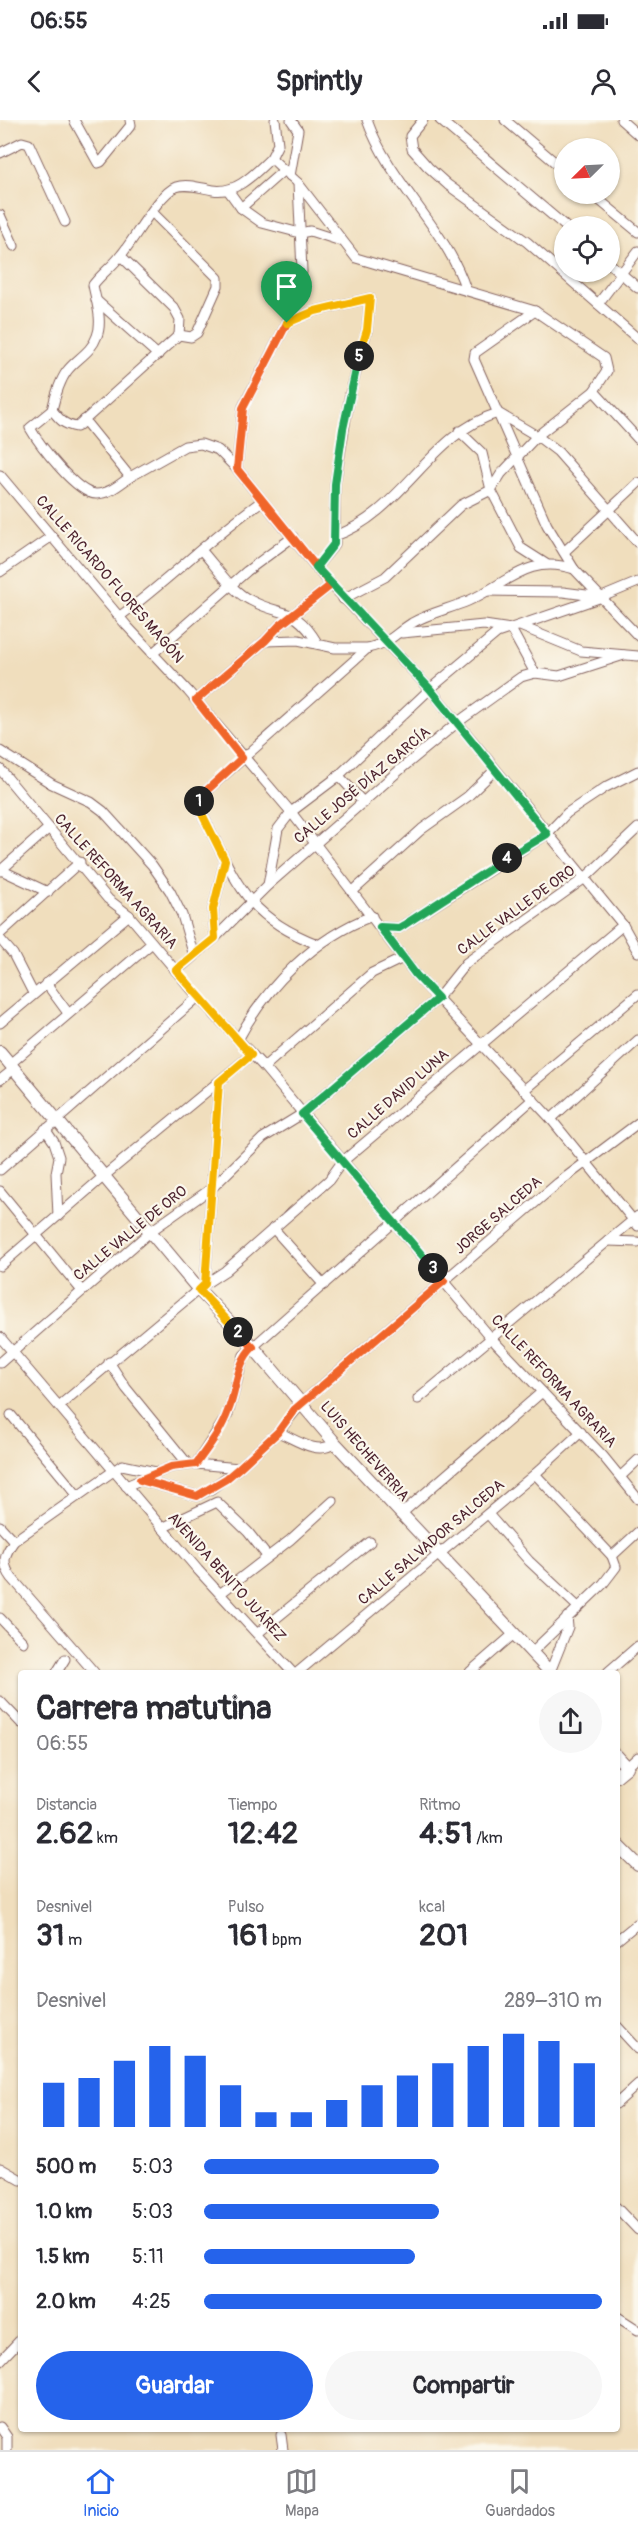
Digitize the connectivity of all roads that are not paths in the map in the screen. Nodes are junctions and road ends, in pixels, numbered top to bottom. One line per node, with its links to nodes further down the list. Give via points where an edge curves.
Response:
1 (74, 120): 2 (street, via 98,163 131,125)
2 (130, 120)
3 (275, 120): 12 (street, via 278,144)
4 (291, 120): 14 (street, via 298,130)
5 (367, 120): 31 (street, via 391,172 458,266)
6 (423, 120): 33 (street, via 410,136 410,143 428,167 527,242)
7 (440, 120): 21 (street)
8 (505, 120): 13 (street)
9 (621, 120): 10 (street)
10 (638, 135)
11 (0, 153): 22 (street, via 24,141 28,144)
12 (271, 158): 14 (street); 16 (street)
13 (554, 162)
14 (287, 173): 15 (street); 18 (street)
15 (298, 183): 24 (street); 25 (street)
16 (228, 190): 18 (street); 19 (street, via 174,187)
17 (604, 204): 23 (street)
18 (241, 208): 24 (street, via 262,224)
19 (152, 212): 28 (street); 36 (street, via 218,278 198,333 191,337)
20 (0, 215): 26 (street)
21 (554, 217)
22 (65, 222)
23 (638, 232)
24 (300, 233): 25 (street, via 309,231); 35 (street, via 299,292)
25 (346, 243): 31 (street, via 356,258)
26 (14, 246)
27 (638, 252): 29 (street)
28 (121, 256): 32 (street, via 93,285); 36 (street, via 174,308 180,319)
29 (621, 273): 30 (street); 33 (street)
30 (638, 288)
31 (466, 290): 34 (street)
32 (96, 300): 38 (street); 40 (street, via 98,335 87,355 68,369)
33 (598, 304): 37 (street)
34 (535, 311): 39 (street, via 604,358 607,371); 41 (street, via 475,353)
35 (287, 323): 47 (street, via 243,408); 55 (street, via 315,311 370,298 367,330 343,429 334,491)
36 (180, 335): 38 (street)
37 (638, 339)
38 (158, 355): 42 (street)
39 (594, 391): 44 (street); 45 (street)
40 (52, 410): 42 (street, via 61,422 69,425 77,427); 48 (street, via 30,428 53,459 84,490 94,495 104,493)
41 (498, 413): 43 (street, via 478,418); 44 (street); 46 (street)
42 (84, 420): 48 (street)
43 (459, 431): 51 (street, via 482,453); 55 (street, via 380,512)
44 (537, 436): 46 (street); 53 (street, via 558,453)
45 (638, 439)
46 (518, 457): 51 (street); 59 (street, via 547,525)
47 (237, 469): 48 (street, via 209,445 185,446); 52 (street)
48 (130, 477)
49 (1, 478): 54 (street, CALLE RICARDO FLORES MAGÓN)
50 (638, 483): 53 (street)
51 (491, 490): 60 (street, via 521,548); 69 (street, via 461,505 385,577)
52 (262, 501): 56 (street); 58 (street)
53 (608, 509): 57 (street); 59 (street)
54 (52, 536): 63 (street); 71 (street, CALLE RICARDO FLORES MAGÓN)
55 (335, 536): 61 (street, via 334,544)
56 (293, 537): 61 (street); 66 (street)
57 (638, 543)
58 (201, 549): 66 (street); 71 (street)
59 (564, 552): 62 (street)
60 (546, 564): 62 (street); 67 (street)
61 (316, 567): 65 (street)
62 (574, 569): 68 (street)
63 (0, 572)
64 (638, 582): 68 (street)
65 (331, 585): 69 (street); 70 (street)
66 (233, 586): 70 (street, via 249,600); 79 (street)
67 (485, 591): 68 (street); 73 (street, via 411,624)
68 (602, 597): 72 (street); 74 (street)
69 (343, 599): 76 (street)
70 (293, 614): 75 (street); 77 (street)
71 (120, 616): 79 (street, CALLE RICARDO FLORES MAGÓN)
72 (516, 627): 73 (street, via 484,625); 80 (street, via 581,651); 82 (street); 83 (street, via 497,633)
73 (400, 633): 76 (street)
74 (638, 636)
75 (265, 641): 77 (street); 84 (street)
76 (387, 643): 78 (street); 83 (street)
77 (318, 644): 78 (street)
78 (368, 648): 87 (street)
79 (152, 654): 84 (street, CALLE RICARDO FLORES MAGÓN)
80 (624, 655): 81 (street); 82 (street, CALLE JOSÉ DÍAZ GARCÍA, via 559,676)
81 (638, 657)
82 (535, 673): 85 (street, CALLE JOSÉ DÍAZ GARCÍA, via 521,677)
83 (430, 689): 85 (street); 91 (street)
84 (196, 700): 87 (street, CALLE RICARDO FLORES MAGÓN)
85 (458, 723): 89 (street); 92 (street, CALLE JOSÉ DÍAZ GARCÍA)
86 (0, 751): 116 (street, via 103,811 170,891 186,924)
87 (242, 758): 93 (street, CALLE RICARDO FLORES MAGÓN); 98 (street, via 199,802)
88 (0, 769): 94 (street, CALLE REFORMA AGRARIA)
89 (495, 770): 96 (street); 104 (street)
90 (638, 771): 96 (street, via 567,813)
91 (339, 776): 92 (street); 93 (street)
92 (364, 803): 97 (street, CALLE JOSÉ DÍAZ GARCÍA)
93 (291, 812): 97 (street, CALLE RICARDO FLORES MAGÓN); 102 (street, via 278,829)
94 (50, 828): 99 (street, CALLE REFORMA AGRARIA); 100 (street)
95 (638, 828): 101 (street, CALLE VALLE DE ORO)
96 (547, 834): 101 (street); 109 (street, via 399,928)
97 (316, 845): 102 (street, CALLE JOSÉ DÍAZ GARCÍA); 104 (street, CALLE RICARDO FLORES MAGÓN)
98 (225, 860): 105 (street); 111 (street, via 213,909)
99 (80, 862): 103 (street); 106 (street, CALLE REFORMA AGRARIA, via 108,899)
100 (1, 870): 103 (street)
101 (585, 878): 108 (street); 123 (street, CALLE VALLE DE ORO, via 466,963)
102 (268, 885): 105 (street, CALLE JOSÉ DÍAZ GARCÍA)
103 (48, 892): 110 (street)
104 (352, 892): 107 (street, CALLE RICARDO FLORES MAGÓN)
105 (251, 903): 111 (street, CALLE JOSÉ DÍAZ GARCÍA); 114 (street, via 290,934)
106 (129, 915): 113 (street, CALLE REFORMA AGRARIA); 119 (street)
107 (372, 916): 109 (street, CALLE RICARDO FLORES MAGÓN); 114 (street)
108 (623, 925): 115 (street); 128 (street, CALLE DAVID LUNA)
109 (380, 927): 117 (street, CALLE RICARDO FLORES MAGÓN)
110 (0, 934)
111 (215, 938): 116 (street, CALLE JOSÉ DÍAZ GARCÍA)
112 (0, 939): 120 (street, via 13,954)
113 (152, 943): 118 (street, CALLE REFORMA AGRARIA); 124 (street)
114 (317, 944): 126 (street, via 249,1019)
115 (637, 948)
116 (194, 956): 118 (street, CALLE JOSÉ DÍAZ GARCÍA)
117 (403, 958): 123 (street, CALLE RICARDO FLORES MAGÓN); 132 (street, via 372,973)
118 (176, 970): 122 (street, CALLE REFORMA AGRARIA)
119 (46, 983): 120 (street); 124 (street)
120 (33, 993): 125 (street)
121 (638, 994): 135 (street)
122 (198, 997): 126 (street, CALLE REFORMA AGRARIA); 138 (street)
123 (438, 998): 128 (street, CALLE RICARDO FLORES MAGÓN); 137 (street, CALLE VALLE DE ORO)
124 (68, 1013): 131 (street)
125 (0, 1023)
126 (238, 1040): 130 (street, CALLE REFORMA AGRARIA)
127 (638, 1040): 139 (street)
128 (481, 1043): 135 (street, CALLE RICARDO FLORES MAGÓN); 142 (street, CALLE DAVID LUNA)
129 (0, 1052): 131 (street, LUIS HECHEVERRIA)
130 (251, 1055): 132 (street, CALLE REFORMA AGRARIA); 134 (street)
131 (12, 1067): 133 (street); 138 (street, LUIS HECHEVERRIA)
132 (264, 1067): 137 (street, CALLE REFORMA AGRARIA)
133 (0, 1080)
134 (219, 1082): 145 (street); 146 (street)
135 (524, 1090): 136 (street, CALLE RICARDO FLORES MAGÓN)
136 (533, 1099): 139 (street, CALLE RICARDO FLORES MAGÓN); 150 (street)
137 (302, 1114): 142 (street, CALLE REFORMA AGRARIA); 146 (street, CALLE VALLE DE ORO, via 263,1138)
138 (57, 1119): 141 (street); 145 (street, LUIS HECHEVERRIA)
139 (551, 1119): 143 (street, CALLE RICARDO FLORES MAGÓN)
140 (638, 1123): 143 (street, JORGE SALCEDA)
141 (45, 1129): 144 (street); 148 (street, via 59,1157)
142 (342, 1162): 150 (street, CALLE REFORMA AGRARIA); 151 (street, CALLE DAVID LUNA, via 329,1180)
143 (586, 1163): 149 (street, CALLE RICARDO FLORES MAGÓN); 157 (street, JORGE SALCEDA)
144 (0, 1170)
145 (104, 1176): 148 (street); 152 (street, LUIS HECHEVERRIA)
146 (212, 1188): 152 (street, CALLE VALLE DE ORO); 159 (street)
147 (0, 1191): 153 (street)
148 (58, 1216): 153 (street)
149 (636, 1221): 154 (street)
150 (393, 1225): 157 (street, CALLE REFORMA AGRARIA); 158 (street)
151 (273, 1228): 158 (street); 159 (street, CALLE DAVID LUNA)
152 (151, 1231): 159 (street, LUIS HECHEVERRIA); 160 (street, CALLE VALLE DE ORO)
153 (37, 1235): 156 (street); 160 (street)
154 (608, 1241): 155 (street); 162 (street)
155 (638, 1242)
156 (0, 1266)
157 (444, 1281): 162 (street, CALLE REFORMA AGRARIA); 169 (street, JORGE SALCEDA)
158 (324, 1285): 163 (street)
159 (202, 1287): 163 (street, LUIS HECHEVERRIA); 165 (street, CALLE DAVID LUNA)
160 (81, 1291): 164 (street, CALLE VALLE DE ORO)
161 (0, 1337): 164 (street, AVENIDA BENITO JUÁREZ)
162 (491, 1338): 167 (street, CALLE REFORMA AGRARIA); 168 (street)
163 (253, 1347): 169 (street, LUIS HECHEVERRIA); 176 (street, via 241,1360 234,1394 220,1429)
164 (12, 1352): 166 (street, CALLE VALLE DE ORO); 170 (street, AVENIDA BENITO JUÁREZ)
165 (109, 1362): 170 (street, CALLE DAVID LUNA); 176 (street, via 122,1383)
166 (0, 1363)
167 (542, 1392): 173 (street, CALLE REFORMA AGRARIA); 189 (street)
168 (418, 1399)
169 (303, 1402): 172 (street, JORGE SALCEDA); 174 (street, LUIS HECHEVERRIA)
170 (59, 1406): 178 (street, AVENIDA BENITO JUÁREZ)
171 (11, 1415): 184 (street)
172 (278, 1432): 174 (street, via 315,1449 326,1449); 177 (street, JORGE SALCEDA)
173 (581, 1432): 180 (street, CALLE SALVADOR SALCEDA); 181 (street, CALLE REFORMA AGRARIA)
174 (335, 1443): 189 (street, LUIS HECHEVERRIA)
175 (638, 1460): 181 (street)
176 (191, 1463): 177 (street); 179 (street)
177 (239, 1468): 185 (street, JORGE SALCEDA)
178 (112, 1470): 179 (street, via 130,1465); 183 (street, AVENIDA BENITO JUÁREZ); 184 (street)
179 (156, 1472): 182 (street)
180 (535, 1474): 190 (street, CALLE SALVADOR SALCEDA); 198 (street)
181 (621, 1476): 186 (street, CALLE REFORMA AGRARIA)
182 (140, 1480): 183 (street); 185 (street)
183 (126, 1486): 192 (street, AVENIDA BENITO JUÁREZ)
184 (78, 1496): 194 (street)
185 (197, 1496): 188 (street)
186 (638, 1499)
187 (333, 1501): 197 (street)
188 (217, 1502): 192 (street); 197 (street)
189 (401, 1514): 196 (street, LUIS HECHEVERRIA)
190 (488, 1514): 196 (street, CALLE SALVADOR SALCEDA); 200 (street, via 529,1562)
191 (0, 1526): 194 (street)
192 (162, 1528): 199 (street, AVENIDA BENITO JUÁREZ)
193 (638, 1532): 198 (street)
194 (14, 1541): 211 (street, via 4,1561 12,1578)
195 (370, 1542): 203 (street)
196 (438, 1555): 204 (street, LUIS HECHEVERRIA); 213 (street, CALLE SALVADOR SALCEDA)
197 (267, 1556): 199 (street)
198 (612, 1556): 200 (street, via 616,1567)
199 (221, 1593): 203 (street, AVENIDA BENITO JUÁREZ)
200 (578, 1607): 201 (street)
201 (567, 1617): 207 (street); 215 (street, via 568,1627)
202 (0, 1618): 205 (street)
203 (258, 1633): 212 (street, AVENIDA BENITO JUÁREZ)
204 (515, 1633): 207 (street, LUIS HECHEVERRIA); 209 (street)
205 (23, 1642)
206 (638, 1646): 216 (street)
207 (533, 1651): 214 (street, LUIS HECHEVERRIA)
208 (65, 1659): 210 (street)
209 (482, 1668)
210 (58, 1670)
211 (92, 1670)
212 (290, 1670)
213 (300, 1670)
214 (548, 1670)
215 (551, 1670)
216 (610, 1670)
217 (0, 1701): 218 (street)
218 (18, 1720)
219 (638, 1757): 221 (street)
220 (620, 1759): 221 (street)
221 (627, 1767): 222 (street)
222 (620, 1773)
223 (620, 1847): 224 (street)
224 (638, 1865)
225 (638, 1923): 226 (street)
226 (620, 1938)
227 (620, 2029): 228 (street)
228 (638, 2049)
229 (638, 2084): 230 (street)
230 (620, 2100)
231 (0, 2168): 232 (street)
232 (18, 2178)
233 (620, 2211): 234 (street)
234 (638, 2230)
235 (620, 2319): 236 (street)
236 (638, 2330)
237 (18, 2342): 238 (street)
238 (0, 2361)
239 (0, 2427): 241 (street, via 7,2437)
240 (281, 2435): 242 (street)
241 (7, 2450)
242 (283, 2450)

